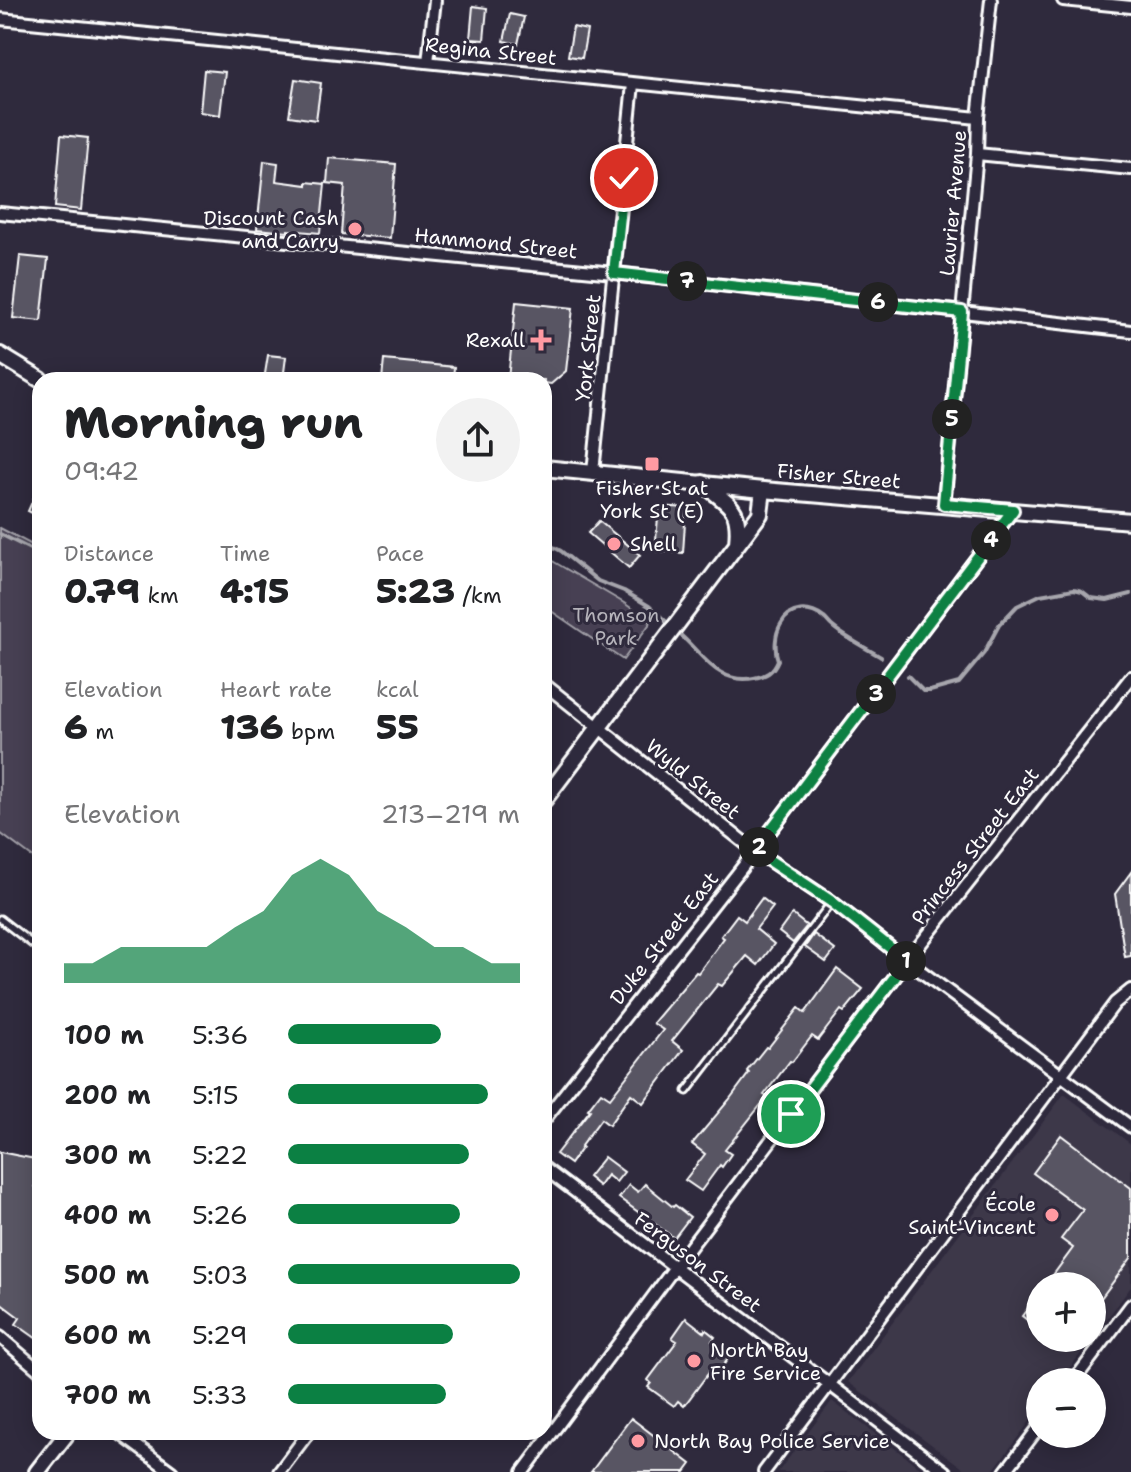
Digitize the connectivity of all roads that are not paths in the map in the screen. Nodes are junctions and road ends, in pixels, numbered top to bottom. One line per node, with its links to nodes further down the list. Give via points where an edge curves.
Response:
1 (435, 0): 6 (street)
2 (991, 0): 8 (street, Laurier Avenue)
3 (1063, 0): 4 (street)
4 (1131, 7)
5 (0, 19): 6 (street, Regina Street)
6 (428, 62): 7 (street, Regina Street)
7 (633, 84): 8 (street, Regina Street); 12 (street, York Street)
8 (978, 118): 9 (street, Laurier Avenue)
9 (977, 154): 10 (street); 13 (street, Laurier Avenue)
10 (1131, 169)
11 (0, 213): 12 (street, Hammond Street)
12 (614, 273): 13 (street, Hammond Street); 20 (street, York Street)
13 (962, 312): 14 (street, Hammond Street); 23 (street, Laurier Avenue)
14 (1131, 331)
15 (0, 355): 17 (main road)
16 (0, 363): 18 (main road)
17 (32, 376)
18 (32, 377)
19 (552, 469): 20 (main road, Fisher Street)
20 (593, 472): 21 (main road, Fisher Street)
21 (703, 483): 22 (main road, Fisher Street); 26 (main road, via 735,511)
22 (763, 490): 23 (main road, Fisher Street); 26 (main road, via 760,514)
23 (944, 504): 24 (main road, Fisher Street)
24 (1013, 510): 25 (main road, Fisher Street); 31 (street, Duke Street East)
25 (1131, 521)
26 (736, 547): 29 (main road)
27 (1131, 677): 35 (street, Princess Street East)
28 (552, 690): 29 (street, Wyld Street)
29 (599, 726): 30 (main road); 31 (street, Wyld Street)
30 (552, 789)
31 (755, 851): 32 (street, Wyld Street); 39 (street, Duke Street East)
32 (832, 902): 35 (street, Wyld Street); 38 (lane)
33 (0, 919): 34 (lane)
34 (32, 944)
35 (907, 961): 37 (street, Wyld Street); 42 (street, Princess Street East)
36 (1131, 990): 37 (street, via 1115,1003)
37 (1062, 1076): 40 (street, Wyld Street); 47 (street)
38 (687, 1091)
39 (552, 1110)
40 (1131, 1127)
41 (552, 1174): 42 (street, Ferguson Street)
42 (675, 1267): 47 (street, Ferguson Street); 48 (street, Princess Street East)
43 (1131, 1305): 46 (street)
44 (1, 1341): 45 (street)
45 (32, 1365)
46 (1084, 1368)
47 (829, 1386): 58 (street); 59 (street, Ferguson Street)
48 (552, 1433)
49 (62, 1440): 54 (main road)
50 (129, 1440): 55 (street)
51 (303, 1440): 56 (street)
52 (547, 1440): 57 (street, Princess Street East)
53 (1026, 1444): 60 (street)
54 (37, 1472)
55 (172, 1472)
56 (279, 1472)
57 (523, 1472)
58 (764, 1472)
59 (945, 1472)
60 (1005, 1472)

